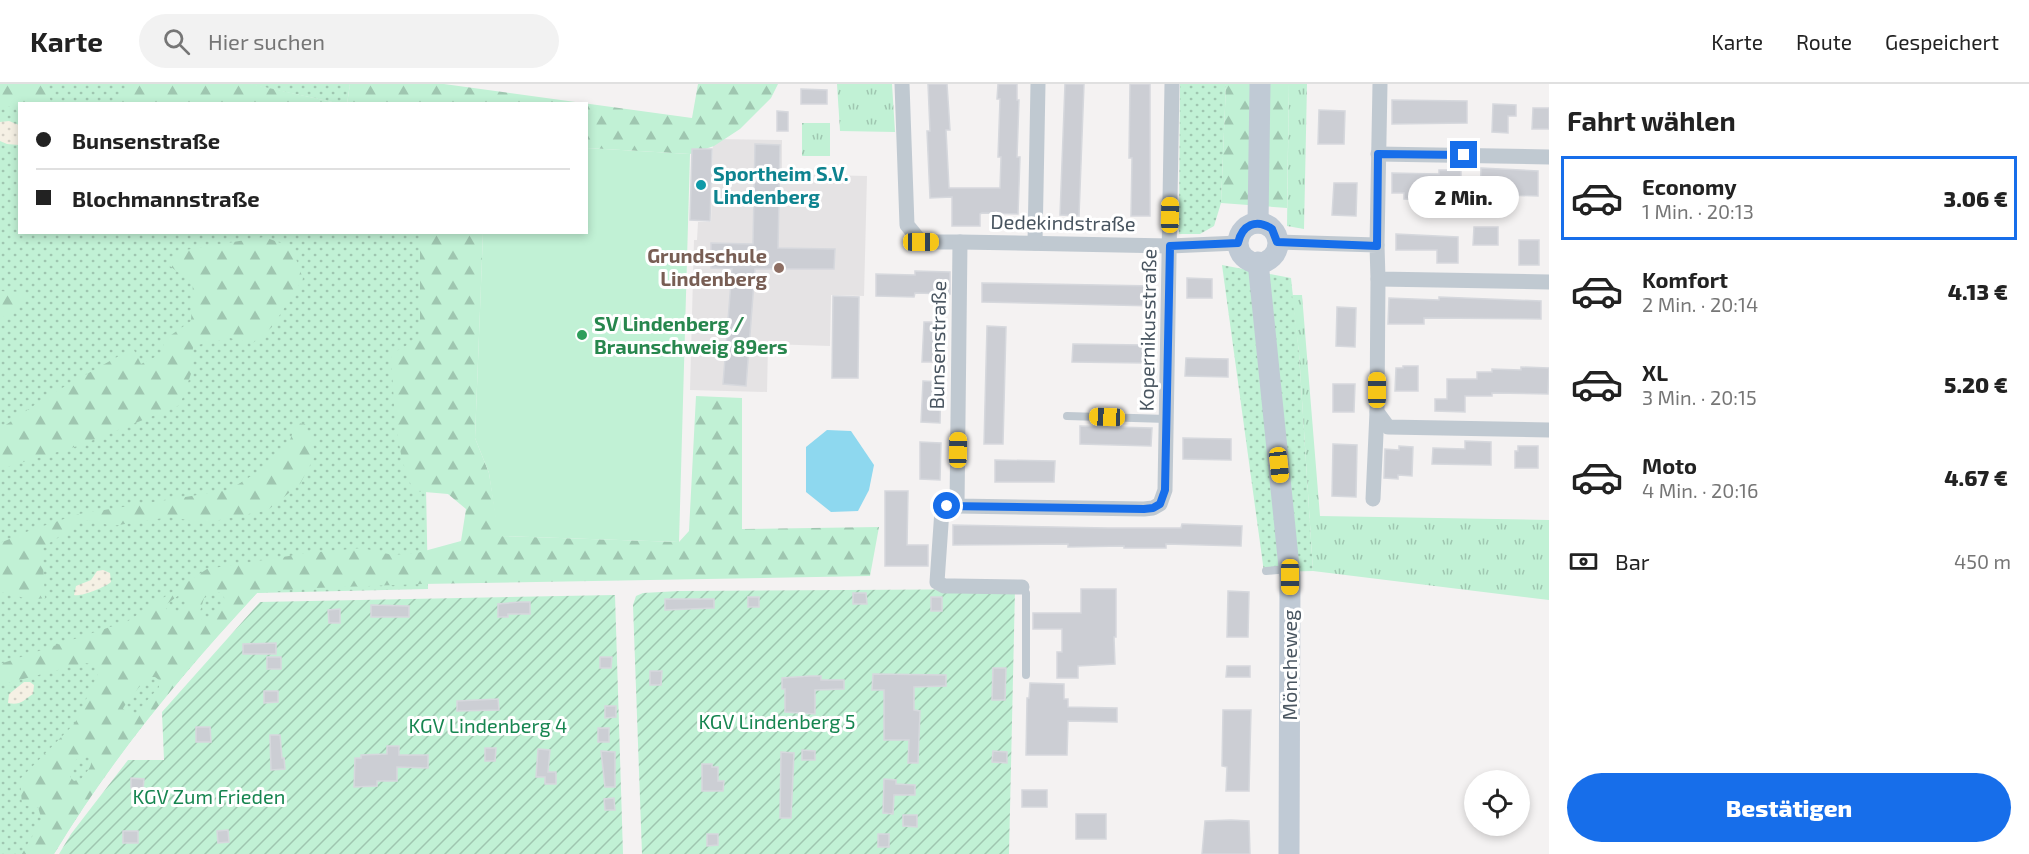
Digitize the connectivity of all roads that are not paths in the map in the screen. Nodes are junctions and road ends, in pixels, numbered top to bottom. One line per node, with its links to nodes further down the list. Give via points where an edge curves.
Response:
1 (902, 84): 9 (street, via 908,225 921,242)
2 (1038, 84): 11 (street)
3 (1172, 84): 13 (street, Kopernikusstraße)
4 (1260, 84): 8 (main road)
5 (1380, 84): 6 (street)
6 (1378, 154): 7 (street); 14 (street)
7 (1549, 157)
8 (1258, 223): 10 (main road, via 1272,229); 12 (main road, via 1244,229)
9 (960, 242): 11 (street, Dedekindstraße); 23 (street, Bunsenstraße)
10 (1277, 242): 14 (street); 15 (main road, via 1272,256)
11 (1035, 243): 13 (street, Dedekindstraße)
12 (1238, 243): 13 (street, Dedekindstraße); 15 (main road, via 1242,255)
13 (1170, 246): 20 (street, Kopernikusstraße)
14 (1377, 246): 16 (street)
15 (1258, 262): 24 (main road, Möncheweg)
16 (1378, 279): 17 (street); 18 (street)
17 (1549, 282)
18 (1377, 412): 21 (street, via 1388,427); 22 (street)
19 (1066, 416): 20 (lane)
20 (1167, 419): 23 (street, Kopernikusstraße, via 1165,490 1160,504 1153,508)
21 (1549, 430)
22 (1373, 499)
23 (957, 506): 26 (street, via 942,510 937,582 944,586)
24 (1290, 569): 25 (lane); 28 (main road, Möncheweg)
25 (1266, 571)
26 (1022, 586): 27 (lane, via 1026,593)
27 (1026, 675)
28 (1289, 854)

